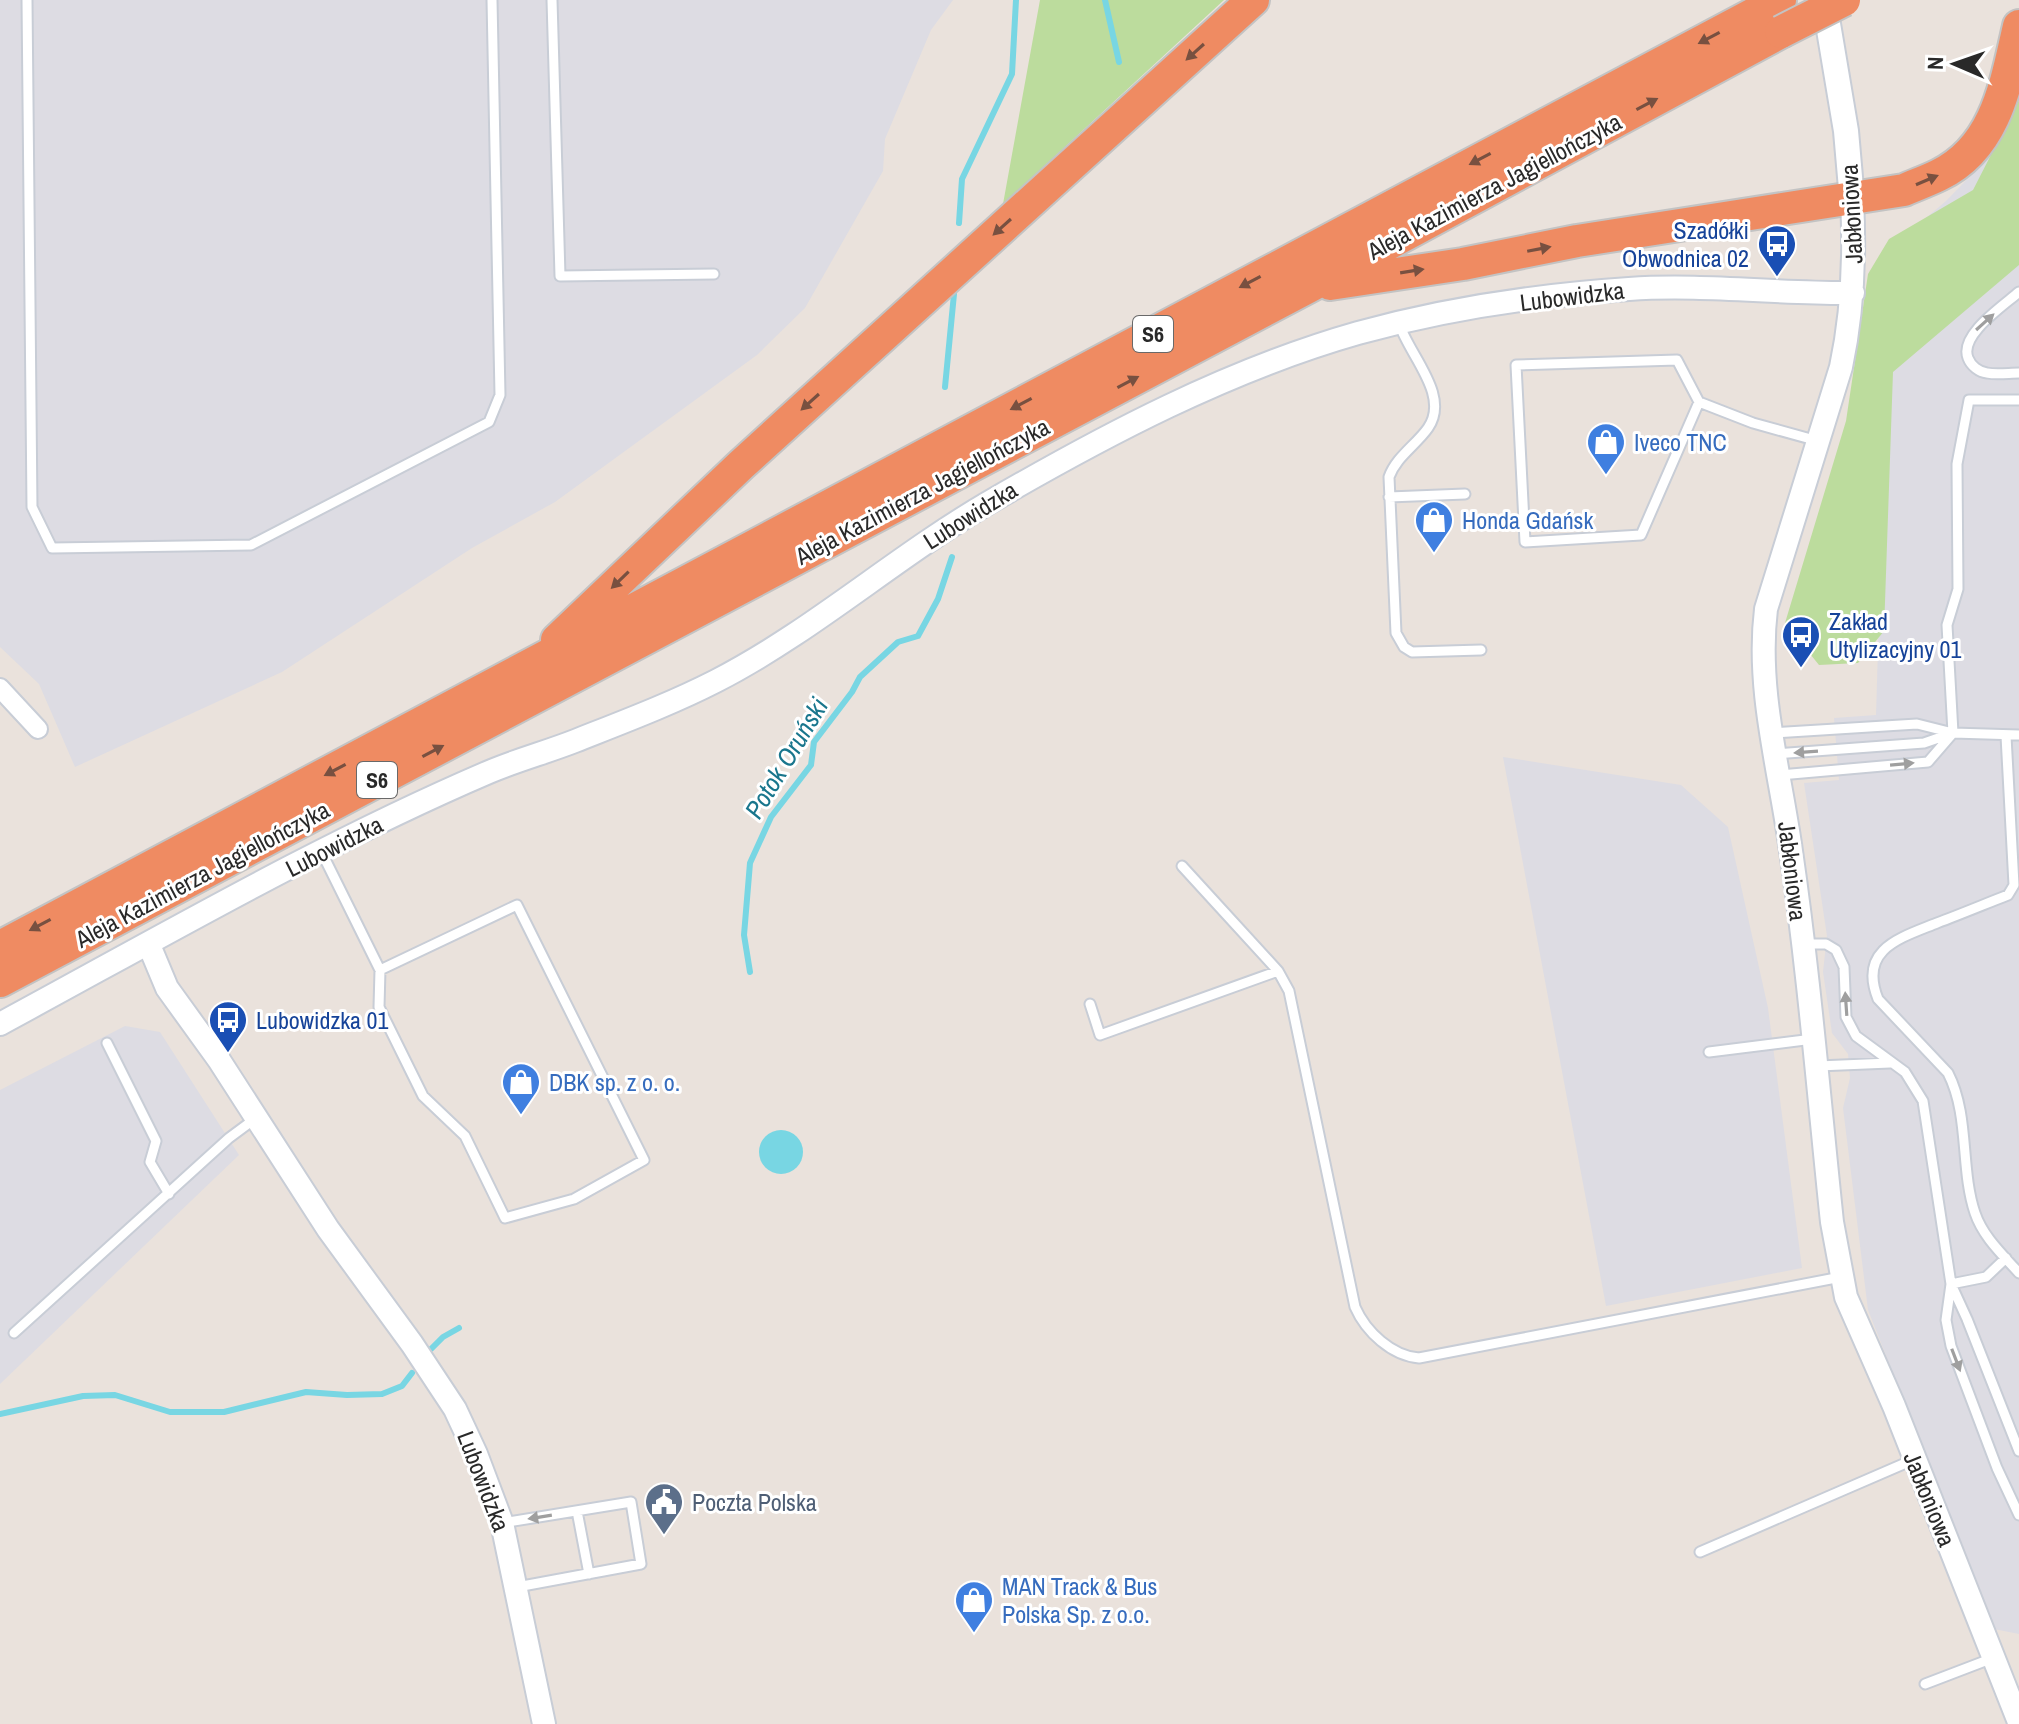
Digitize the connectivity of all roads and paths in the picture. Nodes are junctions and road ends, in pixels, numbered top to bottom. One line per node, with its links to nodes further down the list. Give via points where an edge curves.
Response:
1 (27, 0): 2 (lane, via 32,507 52,548 251,545 489,422 500,395)
2 (492, 0)
3 (552, 0): 12 (lane, via 560,276)
4 (1253, 0): 24 (highway, one-way to 24, via 752,454)
5 (1824, 0): 9 (main road, Jabłoniowa)
6 (1844, 0): 7 (highway, Aleja Kazimierza Jagiellończyka / S6, bridge)
7 (1780, 11): 10 (highway, Aleja Kazimierza Jagiellończyka / S6)
8 (2019, 26): 9 (highway, one-way to 8, via 1904,190 1968,155 2002,101)
9 (1852, 200): 13 (highway, one-way to 9); 15 (street, Jabłoniowa)
10 (1430, 203): 10 (lane, via 1396,221); 11 (highway, Aleja Kazimierza Jagiellończyka / S6)
11 (1340, 251): 11 (lane, via 1374,233); 13 (highway, Aleja Kazimierza Jagiellończyka / S6); 24 (highway, Aleja Kazimierza Jagiellończyka / S6, one-way to 24)
12 (714, 274)
13 (1308, 287): 38 (highway, Aleja Kazimierza Jagiellończyka / S6, one-way to 13)
14 (2019, 292): 17 (lane, one-way to 14, via 1986,373 1969,361 1966,349 1973,333)
15 (1853, 293): 16 (street, Lubowidzka, via 1634,288); 20 (street, Jabłoniowa, via 1841,367)
16 (1399, 323): 22 (lane, via 1435,406 1427,429 1390,472); 31 (street, Lubowidzka, via 1261,366 1156,414 965,516 834,610 714,682 492,770)
17 (2019, 373)
18 (2019, 400): 27 (lane, via 1969,400 1957,464 1958,589 1947,625)
19 (1699, 402): 19 (lane, via 1677,360 1516,365 1525,542 1641,535); 20 (lane)
20 (1818, 441): 30 (street, Jabłoniowa, via 1766,609 1765,688)
21 (1465, 494): 22 (lane)
22 (1389, 497): 23 (lane, via 1395,626 1404,647 1412,652)
23 (1481, 650)
24 (528, 668): 35 (highway, Aleja Kazimierza Jagiellończyka / S6, one-way to 35)
25 (0, 688): 26 (street)
26 (38, 729)
27 (1953, 733): 29 (lane); 30 (lane, one-way to 30, via 1924,743); 30 (lane, via 1917,724); 30 (lane, one-way to 27, via 1928,762)
28 (2019, 735): 29 (lane)
29 (2006, 736): 48 (lane, via 2014,885 2008,895 1892,941 1872,972 1878,999 1939,1061 1954,1084 1975,1215)
30 (1776, 754): 33 (street, Jabłoniowa)
31 (321, 851): 34 (street, Lubowidzka); 36 (lane)
32 (1182, 866): 37 (lane)
33 (1802, 944): 41 (street, Jabłoniowa); 44 (lane, one-way to 33, via 1856,1036 1846,1017 1844,967 1836,950 1826,944)
34 (149, 945): 40 (street, Lubowidzka); 46 (street, Lubowidzka, via 167,988)
35 (0, 947)
36 (380, 970): 36 (lane, via 379,1007 423,1096 465,1136 505,1218 574,1199 644,1160 517,905)
37 (1278, 971): 39 (lane, via 1100,1035); 50 (lane, via 1289,991 1355,1307 1362,1323 1402,1357 1419,1358)
38 (0, 981)
39 (1090, 1004)
40 (0, 1024)
41 (1813, 1039): 43 (lane); 45 (street, Jabłoniowa)
42 (107, 1043): 47 (lane, via 156,1141 150,1162)
43 (1709, 1052)
44 (1890, 1063): 45 (lane); 51 (lane, via 1905,1072 1923,1101)
45 (1816, 1066): 50 (street, Jabłoniowa)
46 (256, 1118): 47 (lane); 57 (street, Lubowidzka, via 455,1409)
47 (169, 1194): 52 (lane)
48 (2006, 1258): 49 (lane); 51 (lane, via 1986,1277)
49 (2019, 1273)
50 (1841, 1277): 54 (street, Jabłoniowa)
51 (1951, 1284): 53 (lane); 56 (lane, one-way to 56, via 1946,1320 1951,1346)
52 (14, 1333)
53 (2019, 1451)
54 (1915, 1459): 58 (lane); 61 (street, Jabłoniowa)
55 (577, 1511): 57 (lane, one-way to 57); 59 (lane); 59 (lane, via 631,1502 641,1564)
56 (2019, 1515)
57 (502, 1523): 60 (street, Lubowidzka)
58 (1700, 1552)
59 (589, 1574): 60 (lane)
60 (517, 1587): 64 (street, Lubowidzka)
61 (1993, 1658): 62 (lane); 63 (street, Jabłoniowa)
62 (1925, 1684)
63 (2019, 1722)
64 (544, 1724)

